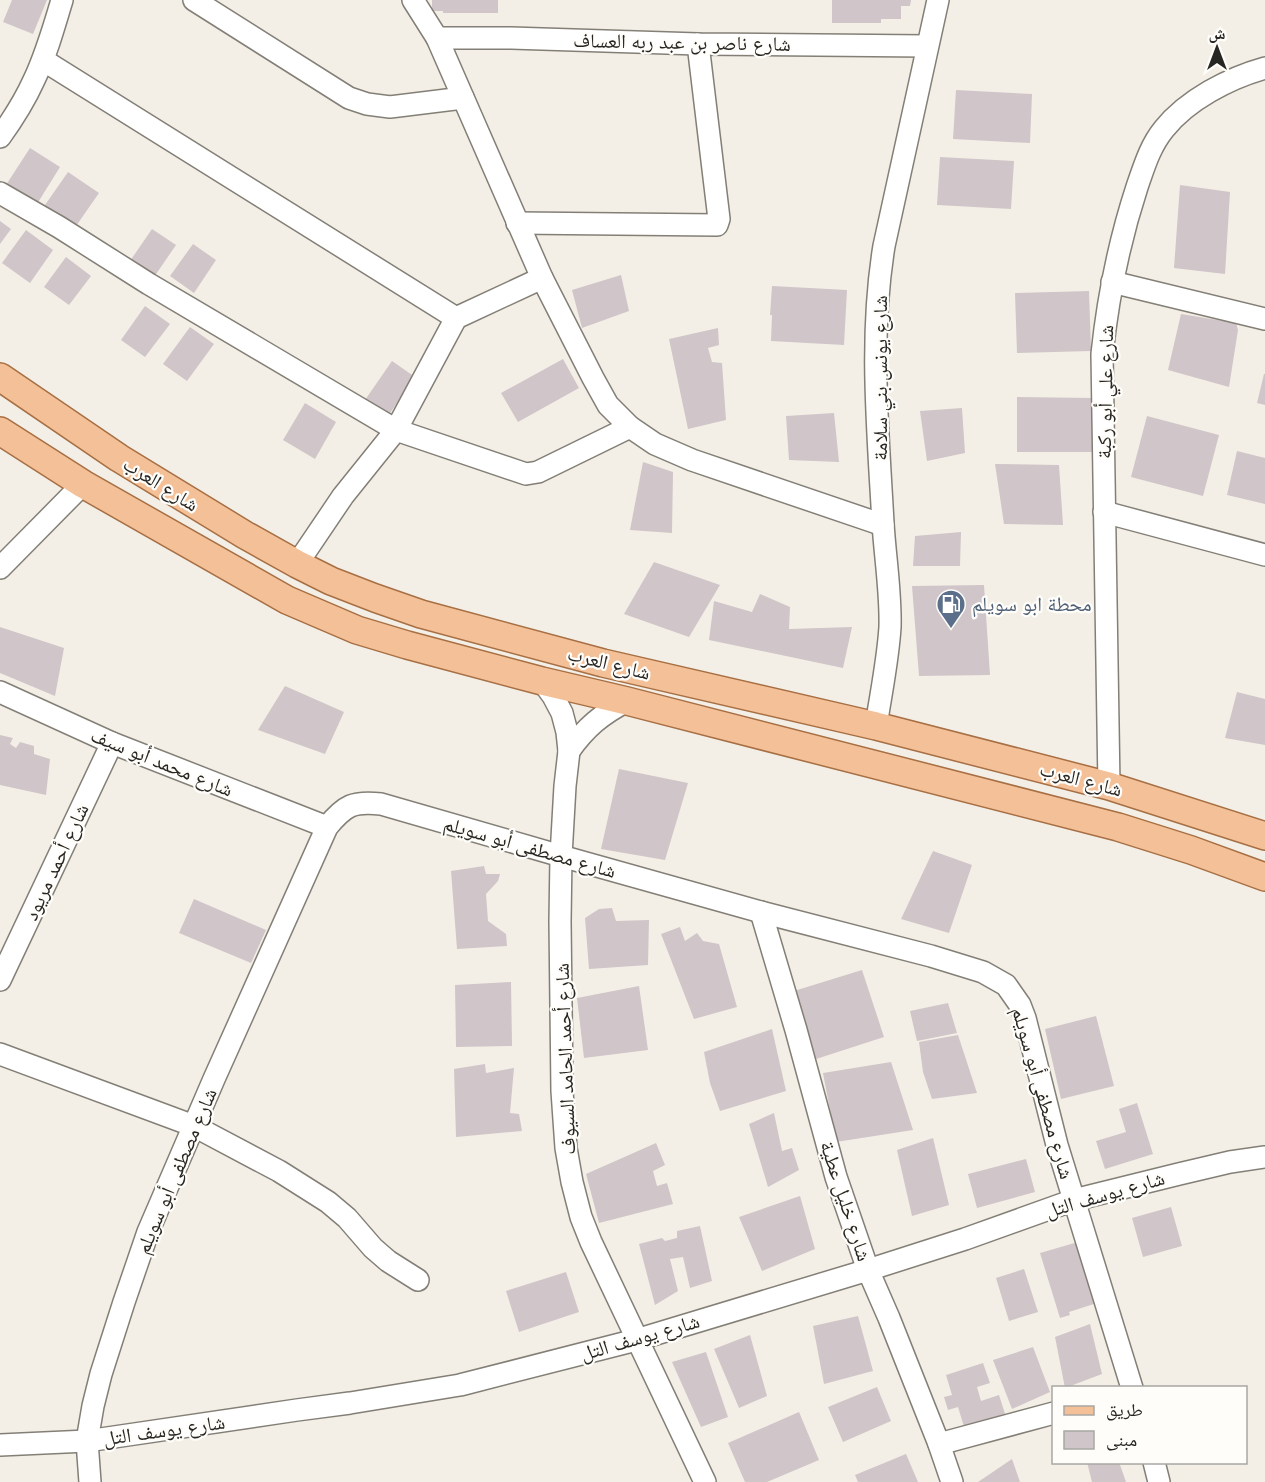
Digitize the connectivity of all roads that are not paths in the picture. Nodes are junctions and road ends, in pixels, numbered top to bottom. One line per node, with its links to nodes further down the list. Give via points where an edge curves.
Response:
1 (62, 0): 8 (street)
2 (194, 0): 10 (street, via 349,98 390,107)
3 (412, 0): 5 (street)
4 (938, 0): 7 (street, شارع يونس بني سلامة)
5 (437, 38): 6 (street, شارع ناصر بن عبد ربه العساف); 10 (street)
6 (698, 44): 7 (street, شارع ناصر بن عبد ربه العساف); 13 (street, via 717,225)
7 (927, 45): 24 (street, شارع يونس بني سلامة, via 880,274 876,356)
8 (43, 60): 11 (street); 16 (street)
9 (1265, 68): 15 (street, شارع علي أبو ركبة, via 1200,97 1163,130 1149,152)
10 (463, 98): 13 (street)
11 (0, 136)
12 (0, 193): 20 (street)
13 (517, 223): 14 (street)
14 (542, 278): 16 (street); 19 (street, via 608,405)
15 (1112, 282): 17 (street); 23 (street, شارع علي أبو ركبة, via 1101,354)
16 (456, 318): 20 (street)
17 (1265, 319)
18 (0, 377): 26 (main road, شارع العرب, via 119,458)
19 (630, 427): 20 (street, via 538,472 526,474); 24 (street, via 655,444 692,460)
20 (396, 430): 26 (street)
21 (0, 431): 22 (main road, شارع العرب)
22 (82, 484): 27 (street); 28 (main road, شارع العرب, via 287,600 323,616 406,645)
23 (1104, 512): 25 (street); 34 (street, شارع علي أبو ركبة)
24 (883, 525): 31 (street, شارع يونس بني سلامة, via 890,625)
25 (1265, 555)
26 (297, 564): 31 (main road, شارع العرب, via 331,581 421,614 603,663)
27 (0, 568)
28 (542, 681): 30 (main road, شارع العرب); 33 (street, شارع أحمد الحامد السيوف, via 562,713)
29 (0, 692): 32 (street, شارع محمد أبو سيف)
30 (627, 700): 33 (street, via 594,721); 38 (main road, شارع العرب, via 1118,827)
31 (876, 726): 34 (main road, شارع العرب)
32 (112, 743): 35 (street, شارع محمد أبو سيف); 40 (street, شارع أحمد مريود)
33 (569, 751): 37 (street, شارع أحمد الحامد السيوف)
34 (1109, 786): 36 (main road, شارع العرب)
35 (327, 827): 37 (street, شارع مصطفى أبو سويلم, via 338,813 351,806 364,802 381,804); 42 (street, شارع مصطفى أبو سويلم)
36 (1265, 836)
37 (561, 856): 39 (street, شارع مصطفى أبو سويلم); 47 (street, شارع أحمد الحامد السيوف, via 562,1091 566,1148 581,1216)
38 (1265, 877)
39 (761, 912): 44 (street, شارع مصطفى أبو سويلم, via 931,956 983,972 1006,985 1025,1018); 45 (street, شارع خليل عطية, via 836,1177)
40 (0, 980)
41 (0, 1054): 42 (street)
42 (194, 1126): 46 (street, via 307,1188 347,1218 388,1261); 50 (street, شارع مصطفى أبو سويلم, via 148,1232 124,1302 101,1374)
43 (1265, 1157): 44 (street, شارع يوسف التل)
44 (1074, 1200): 45 (street, شارع يوسف التل); 48 (street, شارع مصطفى أبو سويلم)
45 (868, 1270): 47 (street, شارع يوسف التل); 52 (street, شارع خليل عطية)
46 (418, 1280)
47 (636, 1340): 50 (street, شارع يوسف التل, via 460,1385); 55 (street, شارع أحمد الحامد السيوف)
48 (1131, 1386)
49 (1052, 1413): 52 (street)
50 (87, 1441): 51 (street, شارع يوسف التل); 54 (street, شارع مصطفى أبو سويلم)
51 (0, 1444)
52 (939, 1444): 56 (street, شارع خليل عطية)
53 (1154, 1464): 57 (street)
54 (90, 1482)
55 (705, 1482)
56 (952, 1482)
57 (1159, 1482)

